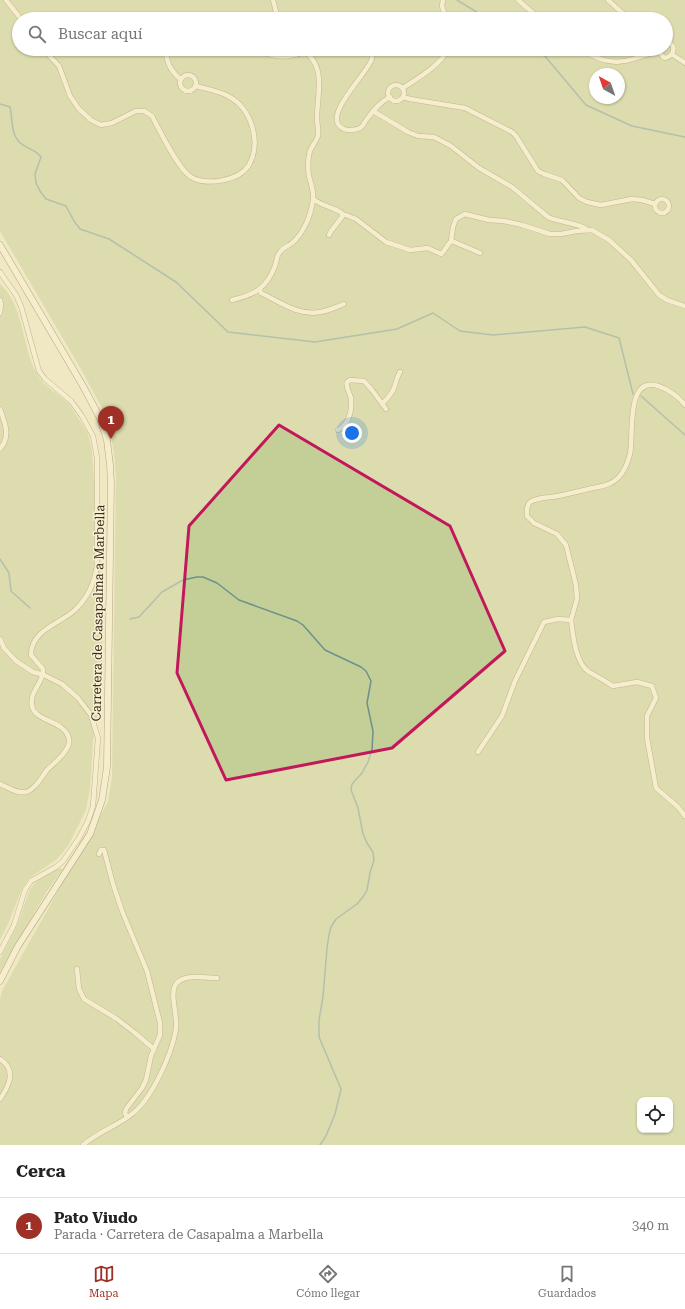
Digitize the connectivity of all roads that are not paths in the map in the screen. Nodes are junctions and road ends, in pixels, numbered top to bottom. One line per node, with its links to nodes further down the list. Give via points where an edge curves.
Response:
1 (6, 0): 6 (street)
2 (273, 0): 7 (street)
3 (443, 0): 8 (street)
4 (518, 0): 9 (street)
5 (608, 0): 10 (street)
6 (15, 12)
7 (276, 12)
8 (444, 12)
9 (532, 12)
10 (621, 12)
11 (673, 47): 12 (street)
12 (673, 55): 22 (street)
13 (50, 56): 24 (street, via 60,66 70,96 91,120 101,125 136,111 144,111 152,116 181,168 190,177 200,181 226,180 248,166 254,147 252,124 243,108 228,96)
14 (166, 56): 23 (street, via 172,71)
15 (275, 56): 16 (street)
16 (286, 56)
17 (311, 56): 29 (street, via 319,78 318,133 308,156)
18 (372, 56): 28 (street, via 367,68 343,101 338,111 338,122 343,128 350,130 360,128)
19 (444, 56): 25 (street)
20 (592, 56): 21 (street, via 620,62)
21 (642, 56)
22 (685, 63)
23 (181, 80): 24 (street, via 190,75 195,78); 24 (street, via 180,85 185,91 190,91)
24 (196, 86)
25 (403, 88): 26 (street, via 393,85 388,91); 27 (street)
26 (390, 97): 27 (street, via 396,101); 28 (street)
27 (403, 97): 30 (street, via 465,108 512,132 538,171 562,180 587,202 601,205 632,199)
28 (373, 111): 32 (street, via 408,132 418,136 434,137 451,146 479,168 512,186 553,220)
29 (313, 199): 31 (street, via 341,212); 38 (street, via 300,236 278,254 272,273)
30 (655, 204)
31 (342, 215): 33 (street); 34 (street, via 356,219 386,242 410,250 428,248 442,254)
32 (588, 230): 34 (street, via 555,235 522,225 465,214 456,219); 42 (street, via 598,234 631,260 659,296)
33 (330, 235)
34 (451, 242): 36 (street)
35 (0, 245): 61 (main road, Carretera de Casapalma a Marbella, via 100,418 107,440 111,484 107,767 102,800 90,834 76,859 24,936)
36 (480, 254)
37 (0, 272): 53 (street, via 21,306 39,371 71,400 82,416 93,436 97,458 96,576 87,596 76,609 43,631 33,644 31,655 43,669)
38 (260, 290): 40 (street); 41 (street, via 261,293 298,311 321,312)
39 (0, 300): 43 (street)
40 (232, 300)
41 (344, 304)
42 (685, 306)
43 (0, 313)
44 (400, 372): 45 (street, via 394,389)
45 (382, 404): 48 (street); 49 (street, via 364,381 348,381 351,409 349,418)
46 (685, 405): 51 (street, via 660,386 644,386 636,396 630,454 622,474 611,483 535,500 528,504 527,516 534,523 557,534 566,545 578,599)
47 (0, 409): 50 (street, via 7,438)
48 (386, 409)
49 (338, 430)
50 (0, 449)
51 (571, 620): 54 (street, via 544,622 520,670 502,716); 56 (street, via 578,658 588,671 613,686 637,682 652,686 656,698 647,716 646,738 656,788)
52 (0, 639): 53 (street, via 4,648 16,661 33,672)
53 (44, 675): 55 (street, via 32,696 33,710 38,716 57,724 67,734 69,745 37,785 30,790 19,792); 58 (street, via 62,684 78,698 91,715 98,738 93,806 79,838 66,857 56,867 31,882 25,890 14,925)
54 (478, 752)
55 (0, 784)
56 (685, 816)
57 (99, 854): 62 (street, via 104,850 122,911 147,970 160,1023 160,1035)
58 (0, 952)
59 (77, 969): 62 (street, via 79,989 84,999 136,1033)
60 (217, 978): 65 (street, via 184,978 176,985 173,995 176,1026 174,1042 150,1092 142,1104)
61 (0, 980)
62 (154, 1049): 65 (street, via 146,1080 126,1109)
63 (0, 1059): 64 (street, via 8,1067 10,1076 9,1084)
64 (0, 1099)
65 (127, 1117): 66 (street)
66 (83, 1145)

